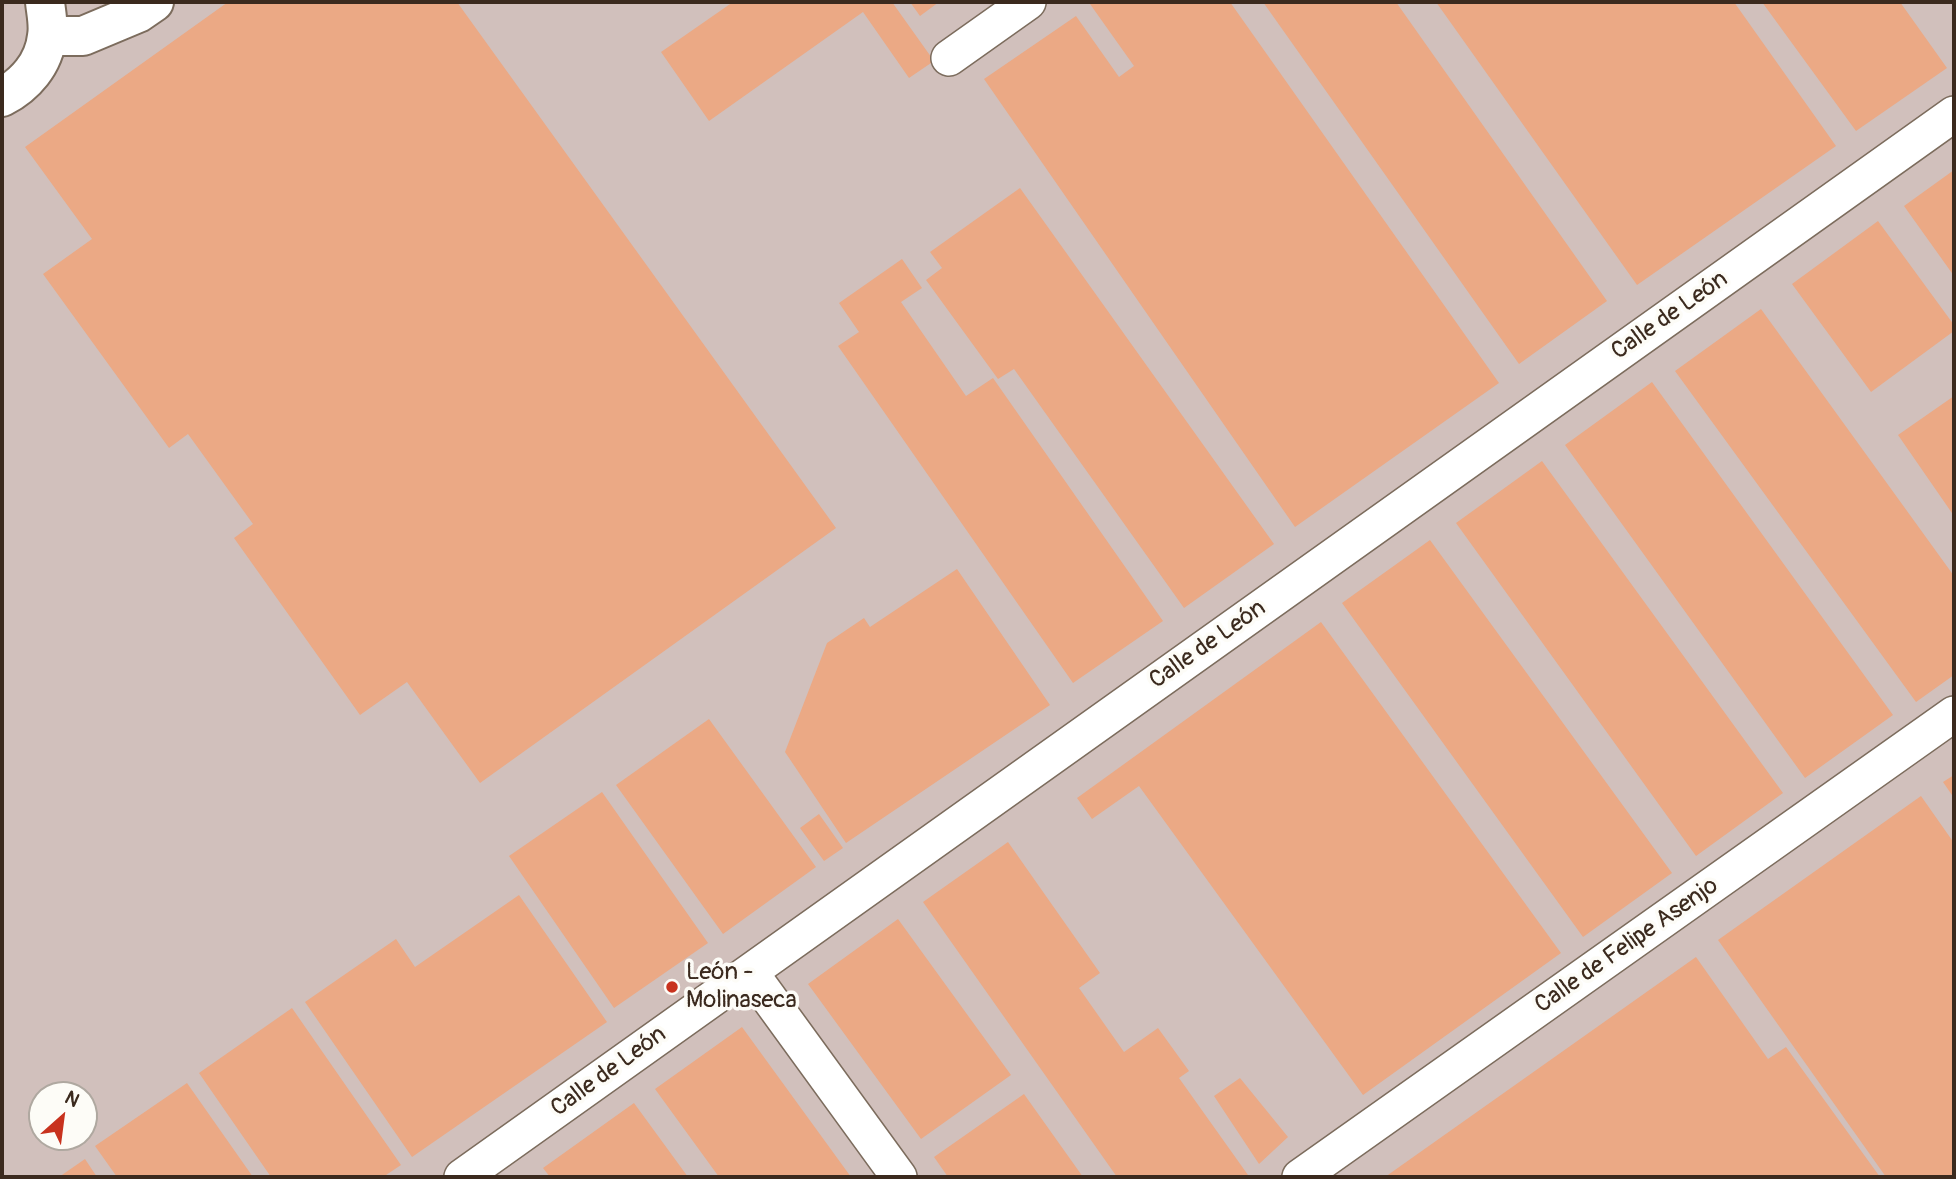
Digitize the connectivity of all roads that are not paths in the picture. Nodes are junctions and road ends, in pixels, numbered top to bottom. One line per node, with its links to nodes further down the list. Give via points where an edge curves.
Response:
1 (153, 2): 3 (street, via 83,36)
2 (1028, 2): 4 (street)
3 (46, 19): 5 (street, via 38,65 19,88)
4 (949, 58)
5 (2, 97)
6 (1954, 114): 8 (street, Calle de León)
7 (1954, 714): 11 (street, Calle de Felipe Asenjo)
8 (750, 972): 9 (street, Calle de León); 10 (street)
9 (462, 1177)
10 (899, 1177)
11 (1300, 1177)

